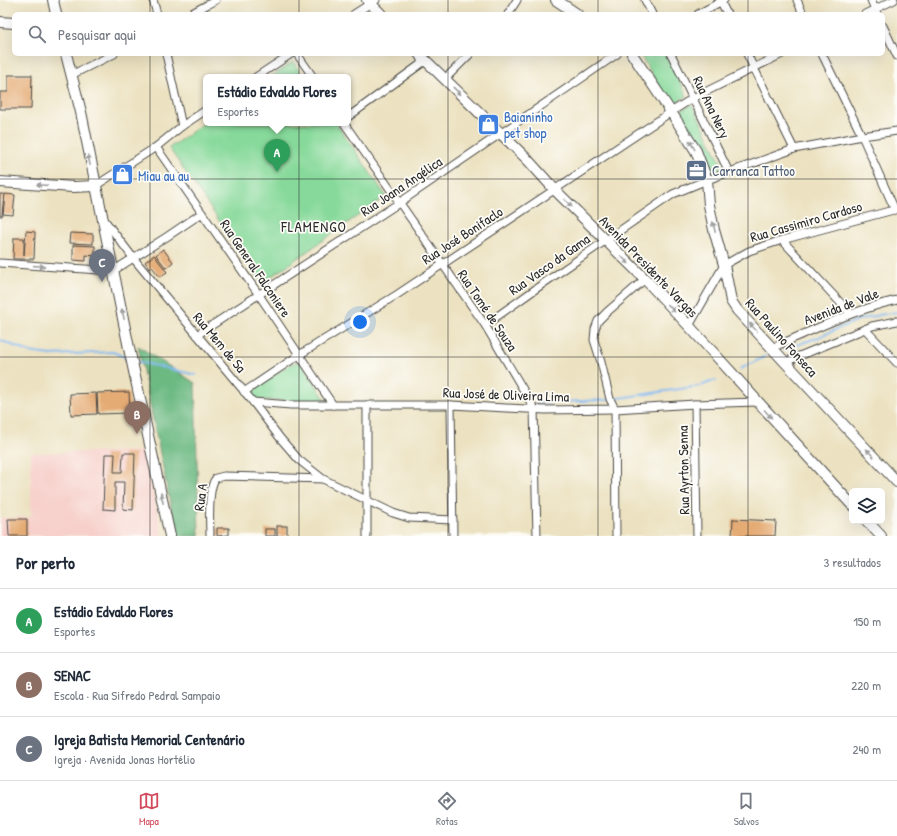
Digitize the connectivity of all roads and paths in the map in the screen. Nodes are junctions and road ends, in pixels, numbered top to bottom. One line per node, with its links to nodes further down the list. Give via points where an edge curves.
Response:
1 (53, 0): 12 (main road)
2 (154, 0): 13 (street)
3 (216, 0): 14 (street)
4 (517, 0): 17 (street)
5 (556, 0): 18 (main road)
6 (645, 0): 19 (street)
7 (722, 0): 20 (street); 21 (street)
8 (797, 0): 22 (street)
9 (871, 0): 23 (street)
10 (894, 0): 23 (street)
11 (371, 1): 15 (street); 16 (main road)
12 (56, 12)
13 (157, 12)
14 (194, 12)
15 (357, 12)
16 (379, 12)
17 (509, 12)
18 (574, 12)
19 (651, 12)
20 (701, 12)
21 (726, 12)
22 (802, 12)
23 (876, 12)
24 (0, 22): 25 (main road)
25 (12, 23)
26 (885, 30): 39 (street)
27 (66, 56): 44 (main road)
28 (110, 56): 44 (street)
29 (166, 56): 50 (street)
30 (288, 56): 42 (street)
31 (298, 56): 43 (street)
32 (468, 56): 45 (street)
33 (614, 56): 53 (street, Rua Joana Angélica)
34 (633, 56): 48 (main road)
35 (672, 56): 46 (street, Rua Ana Nery)
36 (748, 56): 41 (street)
37 (778, 56): 41 (street, Rua José Bonifaclo)
38 (823, 56): 54 (street)
39 (897, 56)
40 (422, 58): 45 (main road, Avenida Presidente Vargas); 49 (street)
41 (754, 68): 46 (street, Rua José Bonifaclo); 56 (street)
42 (261, 74)
43 (311, 74)
44 (71, 75): 60 (main road, one-way to 44)
45 (445, 79): 53 (main road, Avenida Presidente Vargas, one-way to 53)
46 (693, 98): 48 (street, Rua José Bonifaclo); 57 (street, Rua Ana Nery)
47 (203, 112): 50 (street)
48 (671, 112): 58 (main road, one-way to 48, via 696,151); 61 (street, Rua José Bonifaclo)
49 (351, 115)
50 (182, 126): 55 (street)
51 (346, 126): 62 (street, Rua Tomé de Souza)
52 (897, 131): 54 (street, Rua Vasco da Gama)
53 (501, 134): 61 (main road, Avenida Presidente Vargas); 62 (street, Rua Joana Angélica)
54 (862, 136): 56 (street, Rua Vasco da Gama); 63 (street)
55 (156, 147): 60 (street); 64 (street, Rua General Falconiere)
56 (794, 149): 57 (street, Rua Vasco da Gama)
57 (729, 172): 58 (street, Rua Vasco da Gama)
58 (708, 180): 66 (street, Rua Vasco da Gama, via 673,194); 71 (main road, Rua Paulino Fonseca, one-way to 58, via 709,205)
59 (0, 182): 60 (main road, one-way to 59)
60 (95, 186): 65 (main road)
61 (555, 190): 66 (main road, Avenida Presidente Vargas, one-way to 66); 70 (street, Rua José Bonifaclo)
62 (400, 203): 70 (street, Rua Tomé de Souza); 74 (street, Rua Joana Angélica)
63 (896, 209): 67 (street, Rua Cassimiro Cardoso)
64 (202, 213): 68 (street); 74 (street, Rua General Falconiere)
65 (103, 217): 68 (street, Rua Mem de Sa); 72 (main road)
66 (605, 240): 73 (main road, Avenida Presidente Vargas, one-way to 73); 78 (street, Rua Vasco da Gama)
67 (782, 240): 71 (street, Rua Cassimiro Cardoso, via 750,251); 76 (street)
68 (134, 259): 72 (street); 81 (street, Rua Mem de Sa)
69 (0, 263): 72 (street, one-way to 72)
70 (442, 264): 78 (street, Rua Tomé de Souza); 83 (street, Rua José Bonifaclo)
71 (724, 265): 79 (street); 82 (main road, Rua Paulino Fonseca, one-way to 71, via 731,301)
72 (113, 271): 101 (main road, one-way to 72)
73 (645, 279): 79 (main road, Avenida Presidente Vargas, one-way to 79); 94 (street, via 607,312 598,321 595,329 594,340)
74 (259, 295): 81 (street, Rua Joana Angélica); 83 (street, Rua General Falconiere)
75 (897, 300): 76 (street, Avenida de Vale)
76 (850, 313): 82 (street, Avenida de Vale)
77 (897, 321): 80 (street)
78 (485, 325): 93 (street, Rua Tomé de Souza)
79 (689, 326): 88 (main road, Avenida Presidente Vargas)
80 (865, 329): 84 (street); 85 (street)
81 (197, 335): 86 (street, Rua Mem de Sa)
82 (772, 348): 84 (main road, Rua Paulino Fonseca)
83 (299, 355): 86 (street, Rua José Bonifaclo); 90 (street, Rua General Falconiere)
84 (785, 362): 96 (main road, Rua Paulino Fonseca, one-way to 84)
85 (897, 363)
86 (244, 392): 87 (street, Rua Mem de Sa)
87 (253, 402): 90 (street, Rua José de Oliveira Lima); 95 (street, Rua Mem de Sa, via 299,460)
88 (757, 402): 89 (street, Rua José de Oliveira Lima); 98 (main road, Avenida Presidente Vargas, one-way to 98)
89 (695, 404): 94 (street, Rua José de Oliveira Lima); 107 (street, Rua Ayrton Senna)
90 (333, 405): 91 (street, Rua José de Oliveira Lima)
91 (367, 405): 92 (street, Rua José de Oliveira Lima); 97 (street)
92 (451, 405): 93 (street, Rua José de Oliveira Lima); 99 (street)
93 (534, 408): 94 (street, Rua José de Oliveira Lima); 105 (street, Rua Tomé de Souza)
94 (615, 409): 106 (street)
95 (323, 479): 97 (street); 102 (street, Rua A, via 219,477 212,485)
96 (897, 482)
97 (367, 500): 99 (street, via 402,517); 103 (street)
98 (849, 502)
99 (453, 520): 104 (street)
100 (870, 524): 108 (main road)
101 (170, 536)
102 (210, 536)
103 (367, 536)
104 (453, 536)
105 (537, 536)
106 (616, 536)
107 (697, 536)
108 (881, 536)

